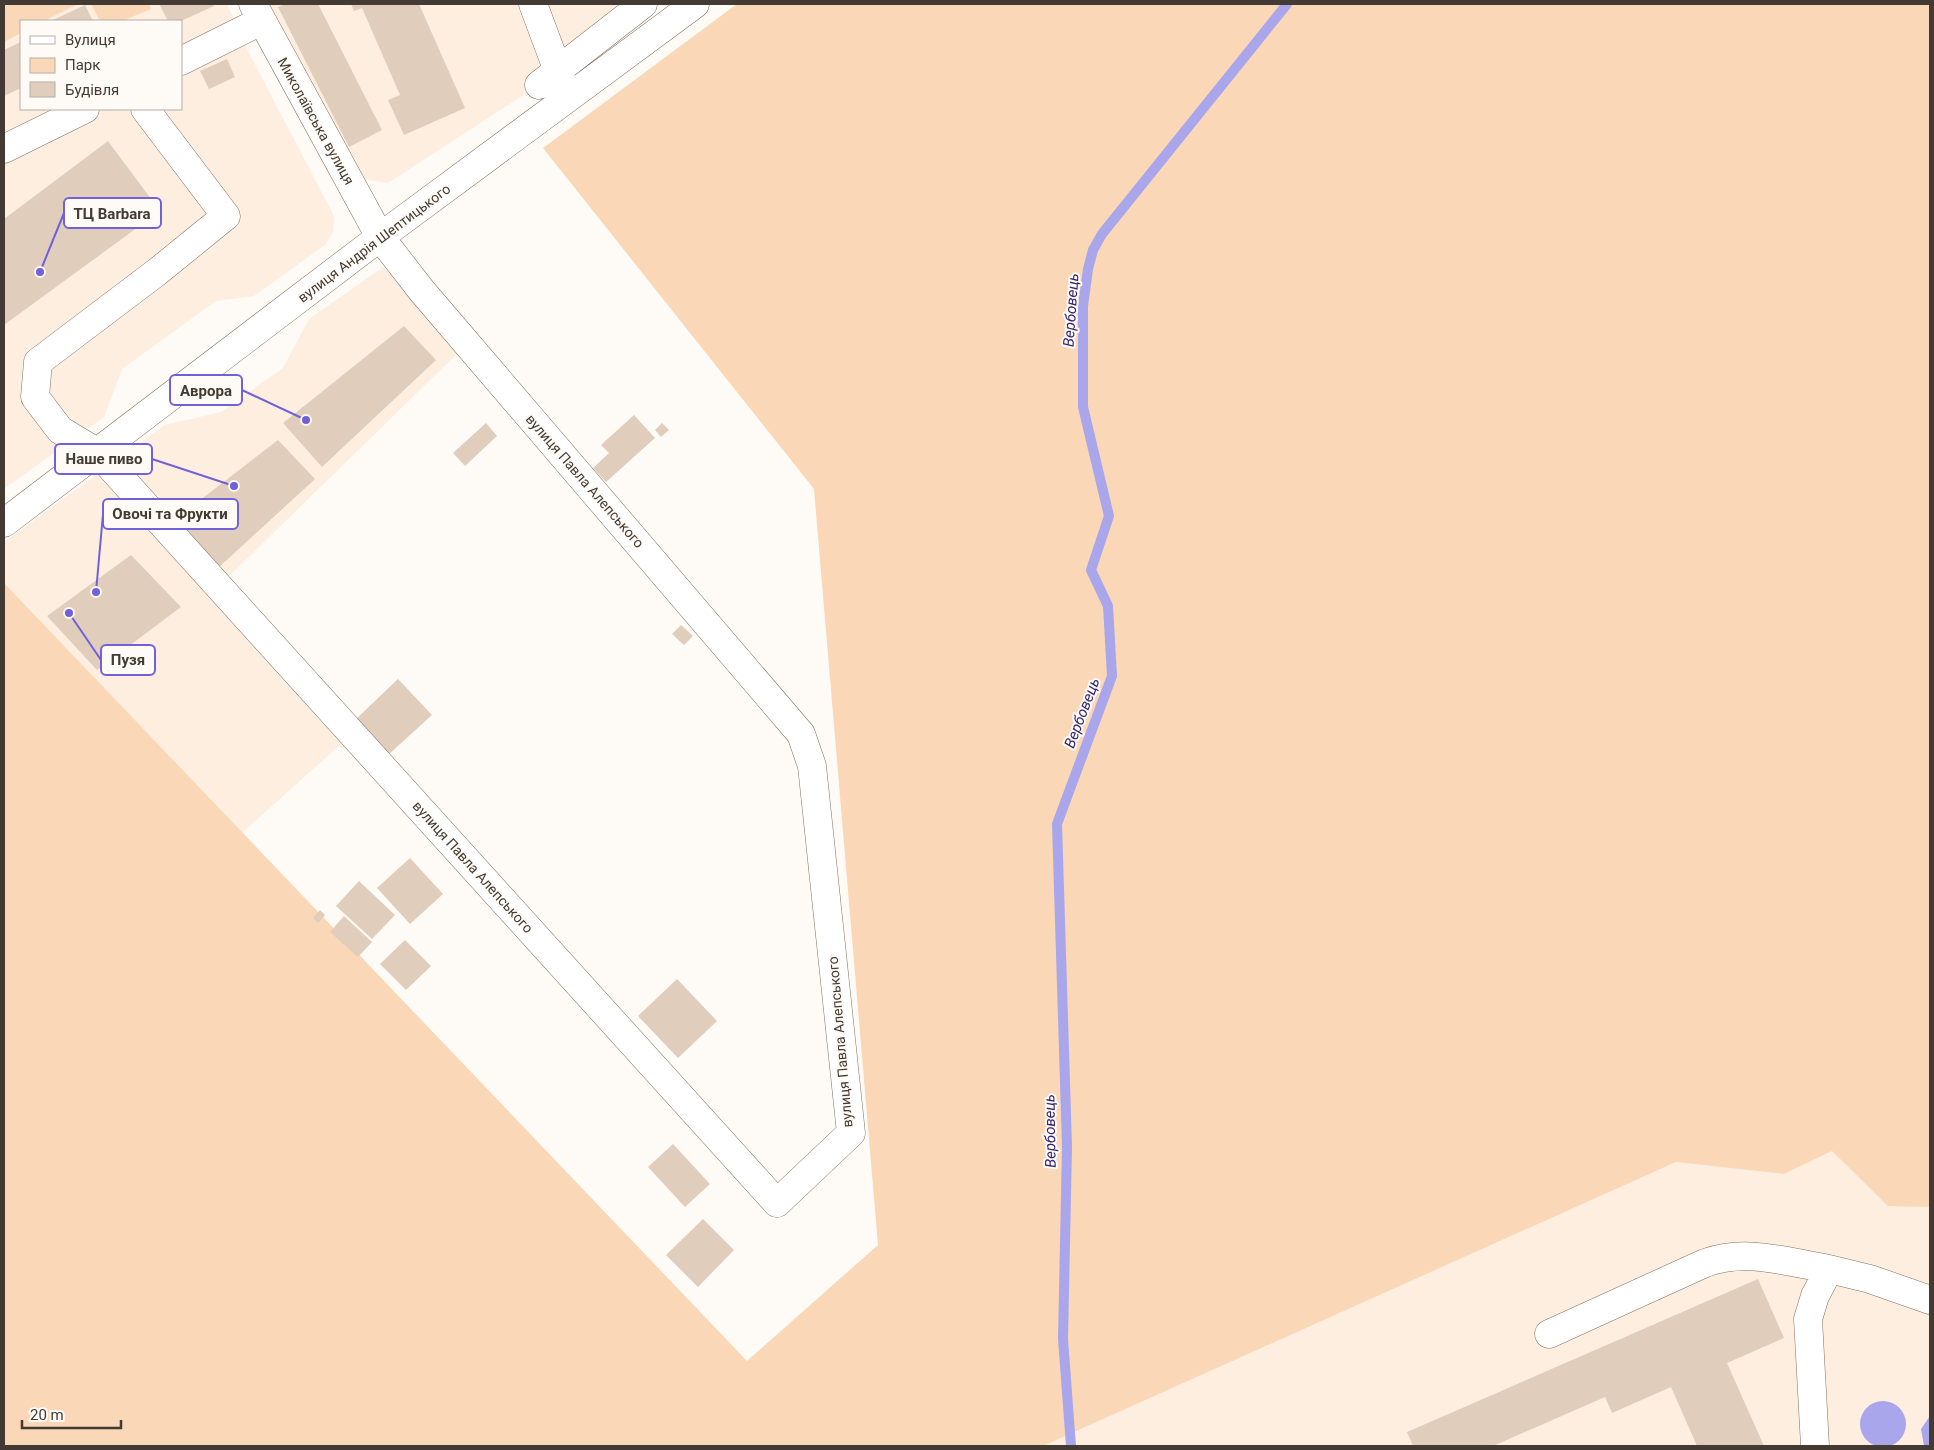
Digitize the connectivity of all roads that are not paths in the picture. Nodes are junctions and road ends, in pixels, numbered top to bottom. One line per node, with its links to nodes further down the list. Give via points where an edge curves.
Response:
1 (533, 4): 7 (street)
2 (643, 4): 6 (street)
3 (695, 4): 7 (street, вулиця Андрія Шептицького)
4 (257, 12): 5 (street); 11 (street, Миколаївська вулиця)
5 (182, 60)
6 (539, 85)
7 (568, 98): 11 (street, вулиця Андрія Шептицького)
8 (83, 110): 10 (street)
9 (146, 110): 12 (street, via 226,216 38,362 35,398 60,430)
10 (4, 149)
11 (380, 237): 12 (street, вулиця Андрія Шептицького); 12 (street, вулиця Павла Алепського, via 422,291 801,734 812,766 851,1133 777,1203)
12 (98, 453): 13 (street, вулиця Андрія Шептицького)
13 (55, 485): 14 (street, вулиця Андрія Шептицького); 15 (street, вулиця Андрія Шептицького)
14 (4, 502)
15 (4, 523)
16 (1829, 1269): 17 (street); 18 (street, via 1754,1256 1729,1256 1706,1263); 19 (street, via 1808,1319)
17 (1930, 1300)
18 (1548, 1334)
19 (1815, 1446)

